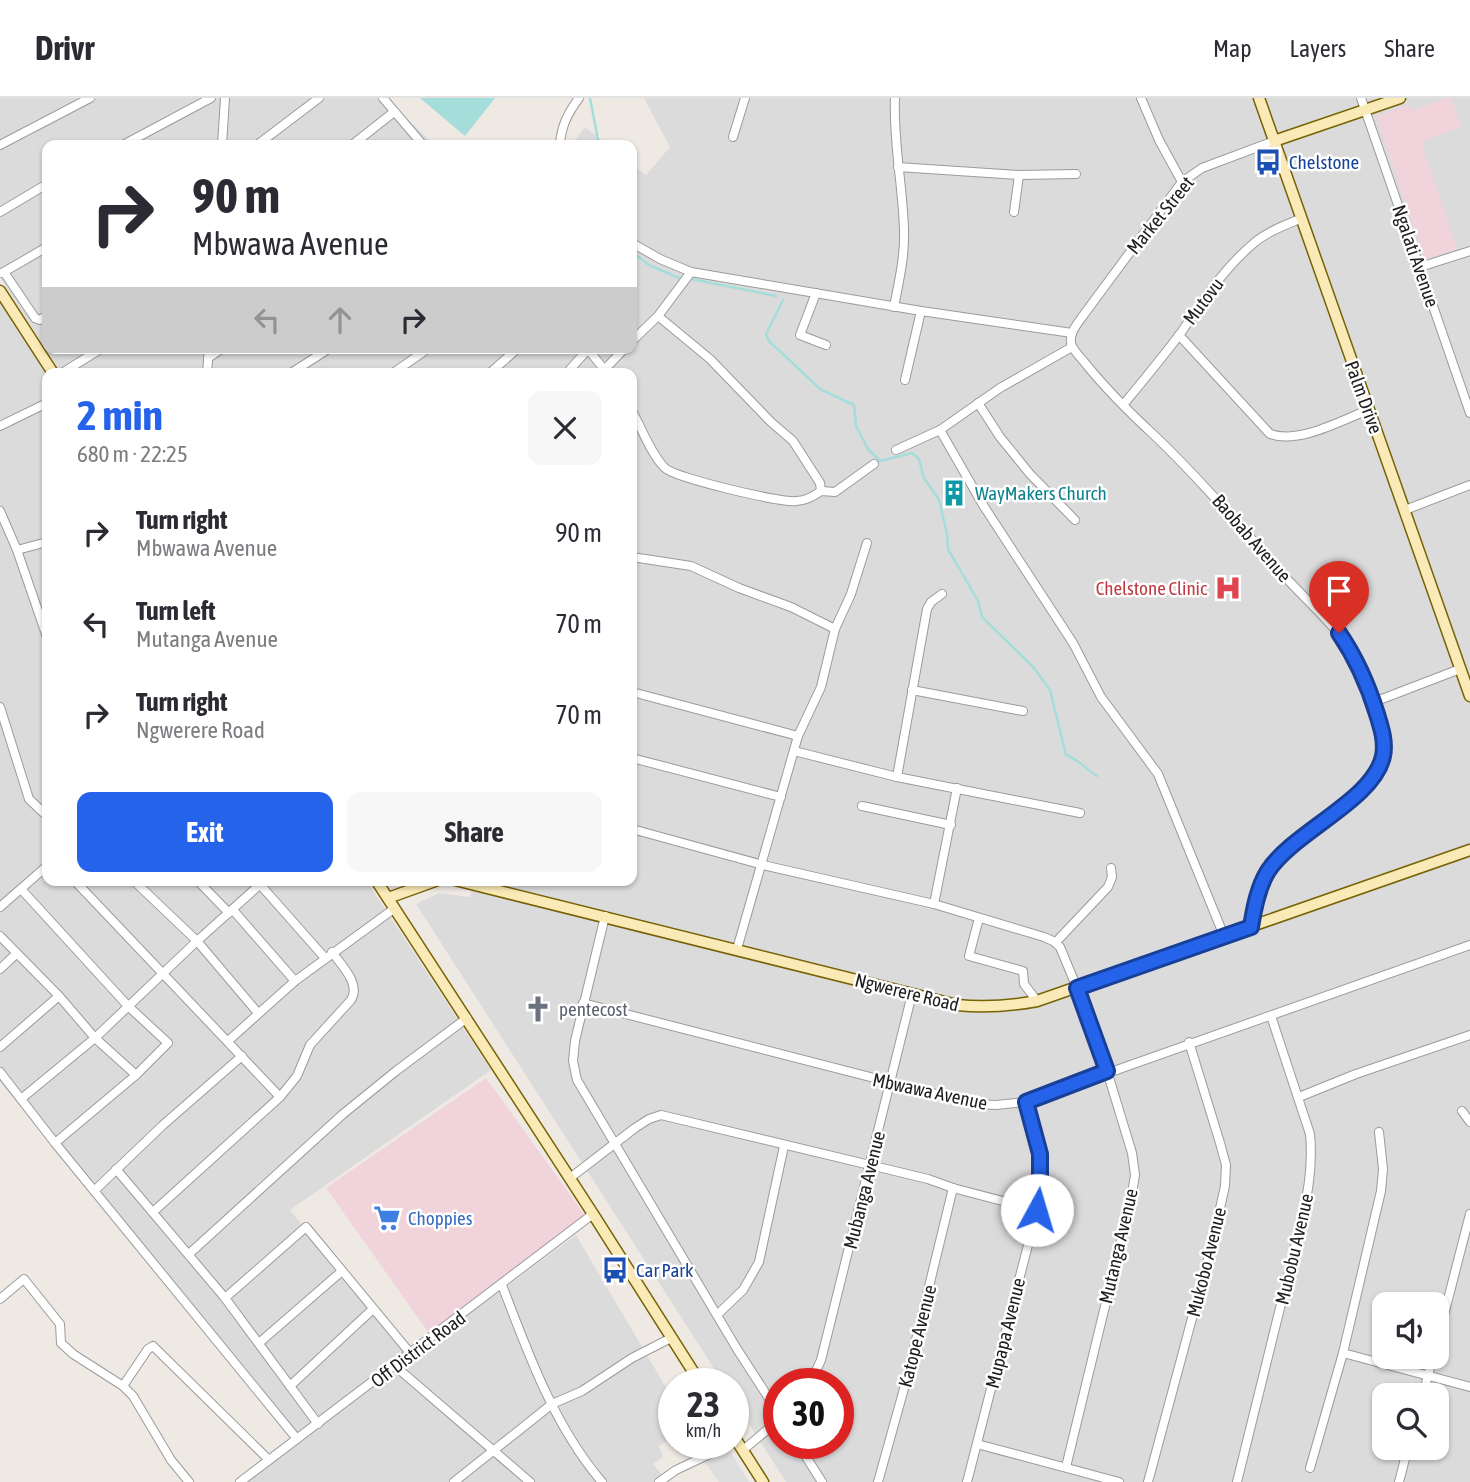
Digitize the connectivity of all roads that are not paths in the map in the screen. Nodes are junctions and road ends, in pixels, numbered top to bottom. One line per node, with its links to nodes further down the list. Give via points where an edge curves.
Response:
1 (90, 98): 23 (street)
2 (211, 98): 16 (street)
3 (225, 98): 17 (street)
4 (319, 98): 18 (street)
5 (383, 98): 14 (street)
6 (579, 98): 21 (street, via 567,114)
7 (745, 98): 15 (street)
8 (895, 98): 24 (street)
9 (1141, 98): 27 (street)
10 (1259, 98): 22 (street, Palm Drive)
11 (1361, 98): 13 (street, Ngalati Avenue)
12 (1400, 98): 13 (street, Market Street)
13 (1365, 110): 22 (street, Market Street); 35 (street, Ngalati Avenue)
14 (394, 112): 19 (street); 20 (street)
15 (733, 137)
16 (132, 140)
17 (222, 140)
18 (264, 140)
19 (358, 140)
20 (419, 140)
21 (561, 140)
22 (1274, 141): 27 (street, Market Street, via 1202,168); 31 (street, Palm Drive)
23 (0, 145)
24 (898, 167): 26 (street); 40 (street, via 904,244)
25 (1076, 174): 26 (street)
26 (1019, 175): 30 (street)
27 (1182, 182): 44 (street, Market Street)
28 (42, 187): 29 (street)
29 (0, 212)
30 (1014, 212)
31 (1302, 218): 45 (street, Mutovu, via 1254,243 1202,300); 68 (street, Palm Drive)
32 (637, 246): 36 (street)
33 (42, 250): 37 (street)
34 (1470, 251): 35 (street)
35 (1420, 267): 69 (street, Ngalati Avenue)
36 (691, 272): 39 (street); 42 (street)
37 (2, 273): 43 (street, via 35,318)
38 (0, 291): 56 (street)
39 (816, 293): 40 (street); 47 (street, via 800,335)
40 (894, 307): 41 (street)
41 (921, 311): 44 (street); 64 (street)
42 (657, 316): 46 (street); 76 (street, via 710,359 793,441)
43 (42, 319)
44 (1072, 333): 48 (street)
45 (1179, 335): 67 (street, Mutovu); 68 (street, via 1269,434 1298,436)
46 (637, 336)
47 (826, 345)
48 (1072, 347): 65 (street); 67 (street, Baobab Avenue)
49 (92, 354): 57 (street)
50 (321, 354): 58 (street)
51 (420, 354): 59 (street)
52 (511, 354): 60 (street)
53 (584, 354): 61 (street)
54 (592, 354): 62 (street)
55 (620, 354): 63 (street)
56 (50, 368)
57 (70, 368)
58 (299, 368)
59 (400, 368)
60 (496, 368)
61 (571, 368)
62 (604, 368)
63 (608, 368)
64 (905, 380)
65 (978, 403): 72 (street); 79 (street, via 1030,474)
66 (42, 405): 71 (street)
67 (1123, 405): 91 (street, Baobab Avenue, via 1206,486 1339,633)
68 (1368, 411): 77 (street, Palm Drive)
69 (1470, 413)
70 (637, 420): 76 (street, via 660,463 688,480 796,502)
71 (0, 426)
72 (940, 430): 73 (street); 126 (street, via 1073,643 1101,697 1152,764)
73 (896, 450)
74 (874, 464): 76 (street, via 835,492)
75 (1470, 485): 77 (street)
76 (821, 491)
77 (1405, 510): 87 (street, Palm Drive)
78 (0, 511): 82 (street)
79 (1075, 520)
80 (42, 543): 82 (street)
81 (867, 543): 86 (street)
82 (17, 550): 85 (street)
83 (637, 557): 86 (street, via 691,566)
84 (942, 594): 88 (street, via 927,609)
85 (42, 622)
86 (835, 629): 94 (street, via 821,687)
87 (1461, 669): 90 (street, Palm Drive); 91 (street)
88 (912, 690): 93 (street); 97 (street)
89 (637, 693): 94 (street)
90 (1470, 696)
91 (1374, 702): 124 (street, Baobab Avenue, via 1384,746 1377,770 1359,792 1272,866 1259,889)
92 (0, 707): 101 (street, via 29,799)
93 (1023, 711)
94 (798, 736): 95 (street)
95 (794, 751): 97 (street); 99 (street)
96 (637, 759): 99 (street)
97 (897, 777): 98 (street)
98 (957, 788): 102 (street); 103 (street)
99 (781, 797): 106 (street)
100 (862, 806): 103 (street)
101 (42, 811)
102 (1080, 813)
103 (951, 825): 119 (street)
104 (637, 830): 106 (street)
105 (1470, 850): 124 (street, Ngwerere Road)
106 (763, 865): 119 (street); 130 (street)
107 (1111, 868): 128 (street, via 1108,887)
108 (42, 871): 117 (street)
109 (80, 886): 134 (street)
110 (140, 886): 127 (street)
111 (204, 886): 121 (street)
112 (256, 886): 121 (street)
113 (264, 886): 132 (street)
114 (380, 886): 118 (street)
115 (426, 886): 118 (street)
116 (490, 886): 122 (street, Ngwerere Road)
117 (22, 889): 120 (street); 141 (street)
118 (392, 903): 132 (street); 144 (street)
119 (934, 904): 123 (street)
120 (0, 907)
121 (231, 911): 127 (street); 135 (street)
122 (605, 916): 130 (street, Ngwerere Road); 140 (street)
123 (979, 918): 128 (street); 139 (street, via 969,956 1023,971 1024,985)
124 (1251, 927): 126 (street, Ngwerere Road)
125 (0, 936): 131 (street)
126 (1224, 936): 136 (street, Ngwerere Road)
127 (197, 941): 134 (street); 142 (street)
128 (1056, 942): 136 (street, Mutanga Avenue)
129 (1470, 945): 143 (street, Mbwawa Avenue)
130 (737, 949): 137 (street, Ngwerere Road)
131 (16, 954): 133 (street); 138 (street)
132 (328, 955): 135 (street); 155 (street, via 355,986 355,994 310,1045 297,1076)
133 (0, 969)
134 (162, 975): 141 (street); 147 (street)
135 (295, 981): 142 (street)
136 (1077, 988): 139 (street, Ngwerere Road); 151 (street, Mutanga Avenue)
137 (912, 994): 139 (street, Ngwerere Road, via 979,1008); 154 (street, Mubanga Avenue)
138 (59, 996): 146 (street); 149 (street)
139 (1037, 1001)
140 (583, 1003): 154 (street, Mbwawa Avenue); 163 (street, via 573,1061 577,1080)
141 (128, 1006): 146 (street); 153 (street, via 168,1043)
142 (258, 1013): 147 (street)
143 (1271, 1016): 148 (street, Mbwawa Avenue); 156 (street, Mubobu Avenue)
144 (467, 1018): 167 (street); 174 (street, via 343,1114)
145 (1470, 1035): 156 (street)
146 (95, 1038): 153 (street); 157 (street)
147 (229, 1041): 150 (street)
148 (1189, 1042): 151 (street, Mbwawa Avenue); 219 (street, Mukobo Avenue, via 1226,1165 1225,1186)
149 (0, 1047)
150 (242, 1056): 155 (street); 166 (street)
151 (1107, 1071): 158 (street, Mbwawa Avenue); 206 (street, Mutanga Avenue, via 1135,1175)
152 (0, 1072): 157 (street)
153 (136, 1075): 162 (street)
154 (890, 1084): 158 (street, Mbwawa Avenue, via 975,1104); 165 (street, Mubanga Avenue)
155 (281, 1097): 171 (street)
156 (1299, 1097): 220 (street, Mubobu Avenue, via 1310,1134 1310,1180)
157 (21, 1099): 162 (street)
158 (1026, 1102): 170 (street, Mupapa Avenue, via 1040,1154)
159 (1462, 1111): 160 (street)
160 (1470, 1122)
161 (1379, 1132): 184 (street, via 1381,1191)
162 (55, 1143): 169 (street)
163 (615, 1146): 164 (street, via 649,1119 662,1115); 167 (street); 181 (street)
164 (784, 1146): 165 (street); 181 (street, via 759,1262 743,1290)
165 (870, 1165): 168 (street); 188 (street, Mubanga Avenue)
166 (116, 1169): 169 (street); 171 (street)
167 (570, 1178): 172 (street)
168 (953, 1188): 170 (street); 216 (street, Katope Avenue)
169 (94, 1191): 198 (street)
170 (1037, 1210): 199 (street, Mupapa Avenue)
171 (153, 1213): 174 (street)
172 (593, 1214): 176 (street, Off District Road); 182 (street)
173 (1470, 1214): 177 (street)
174 (189, 1255): 178 (street)
175 (342, 1271): 178 (street, via 306,1227); 180 (street); 183 (street)
176 (502, 1285): 185 (street, Off District Road); 196 (street)
177 (1449, 1295)
178 (225, 1298): 183 (street)
179 (0, 1299): 192 (street, via 24,1279 60,1324 61,1343)
180 (373, 1309): 185 (street); 193 (street)
181 (718, 1314): 195 (street)
182 (671, 1338): 187 (street); 196 (street)
183 (259, 1343): 193 (street)
184 (1343, 1353): 190 (street); 207 (street)
185 (411, 1354): 186 (street, Off District Road)
186 (394, 1366): 197 (street, Off District Road); 200 (street)
187 (691, 1368)
188 (817, 1368)
189 (1430, 1369): 190 (street)
190 (1428, 1376): 191 (street); 194 (street)
191 (1426, 1383)
192 (123, 1385): 204 (street, via 153,1346); 208 (street)
193 (290, 1386): 197 (street)
194 (1470, 1387)
195 (763, 1389)
196 (552, 1404): 200 (street); 212 (street)
197 (318, 1424): 198 (street, Off District Road)
198 (297, 1439): 204 (street, Off District Road)
199 (977, 1444): 206 (street); 217 (street, Mupapa Avenue)
200 (493, 1449): 210 (street); 211 (street)
201 (698, 1459): 213 (street)
202 (747, 1459): 214 (street)
203 (807, 1459): 215 (street)
204 (269, 1460): 209 (street, Off District Road)
205 (1405, 1460): 221 (street)
206 (1066, 1467): 218 (street)
207 (1310, 1468)
208 (189, 1482)
209 (240, 1482)
210 (454, 1482)
211 (530, 1482)
212 (602, 1482)
213 (659, 1482)
214 (763, 1482)
215 (822, 1482)
216 (878, 1482)
217 (968, 1482)
218 (1119, 1482)
219 (1148, 1482)
220 (1237, 1482)
221 (1399, 1482)

